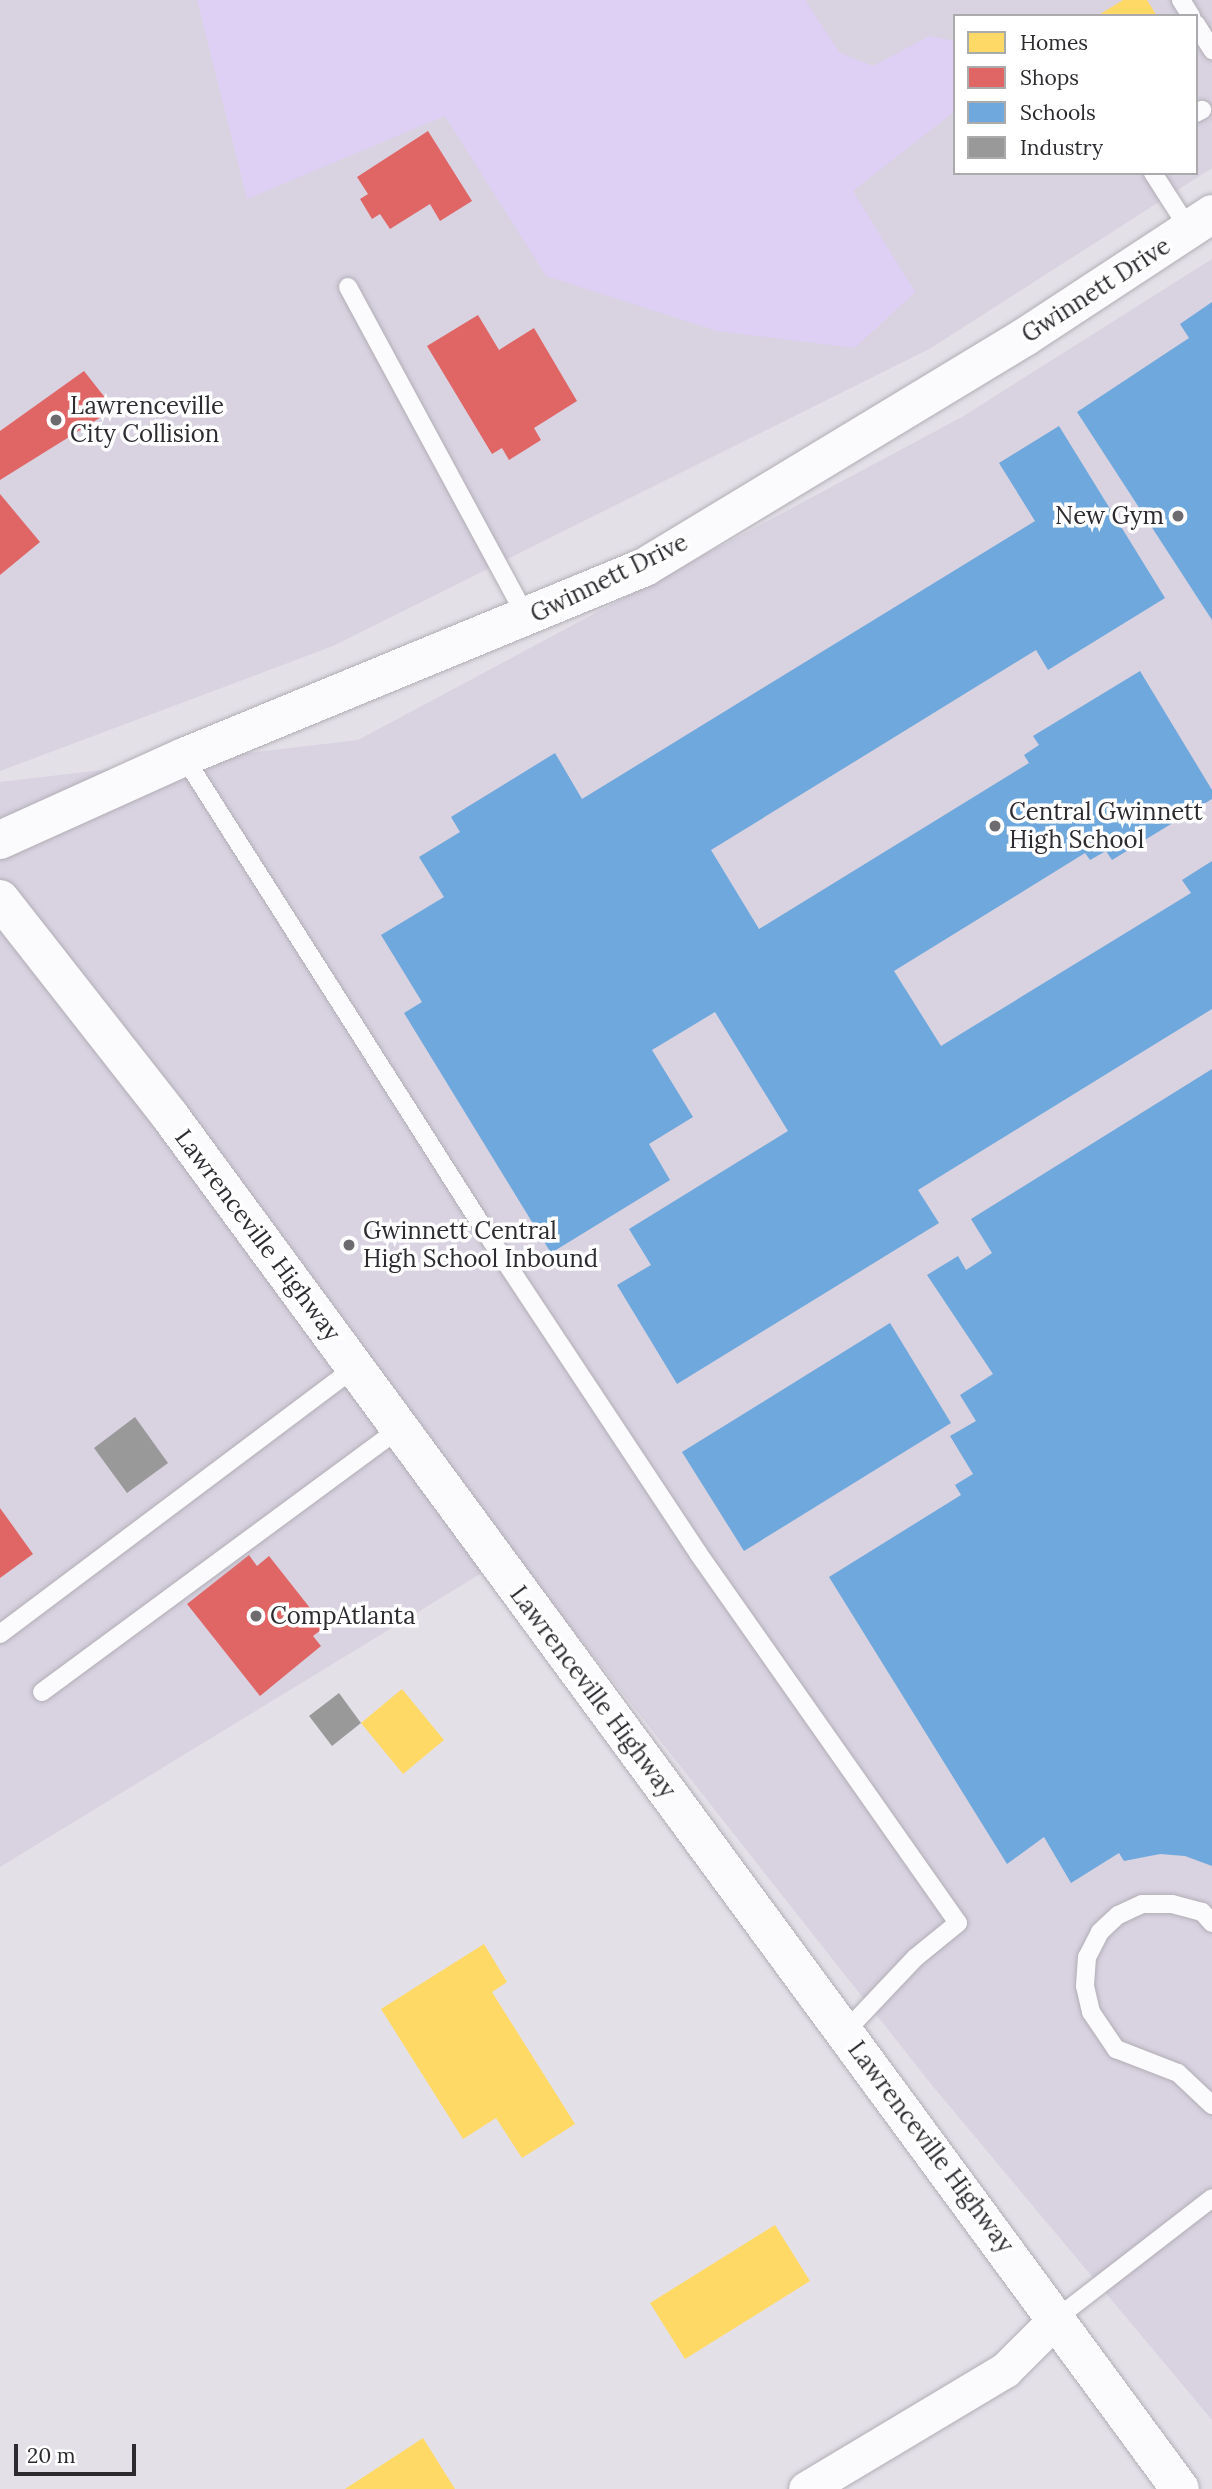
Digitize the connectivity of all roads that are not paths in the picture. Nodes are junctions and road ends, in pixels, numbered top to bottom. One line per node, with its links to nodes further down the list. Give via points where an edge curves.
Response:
1 (1198, 27): 2 (lane)
2 (1212, 50)
3 (1155, 175): 4 (lane)
4 (1200, 221): 6 (main road, Gwinnett Drive, via 1025,337 657,560)
5 (348, 287): 6 (lane)
6 (527, 618): 7 (main road, Gwinnett Drive)
7 (184, 757): 8 (main road, Gwinnett Drive); 15 (lane, via 491,1240 698,1553 958,1923 915,1958)
8 (0, 840)
9 (0, 899): 10 (main road, Lawrenceville Highway, via 170,1116)
10 (356, 1367): 11 (main road, Lawrenceville Highway); 12 (lane)
11 (400, 1427): 13 (lane); 15 (main road, Lawrenceville Highway)
12 (0, 1634)
13 (41, 1692)
14 (1212, 1923): 16 (lane, via 1202,1912 1172,1904 1142,1904 1118,1914 1100,1932 1087,1957 1085,1986 1091,2012 1116,2049 1178,2073)
15 (845, 2032): 18 (main road, Lawrenceville Highway)
16 (1212, 2105)
17 (1212, 2198): 18 (lane)
18 (1057, 2318): 19 (street, via 1006,2370); 20 (main road, Lawrenceville Highway)
19 (806, 2489)
20 (1180, 2489)

